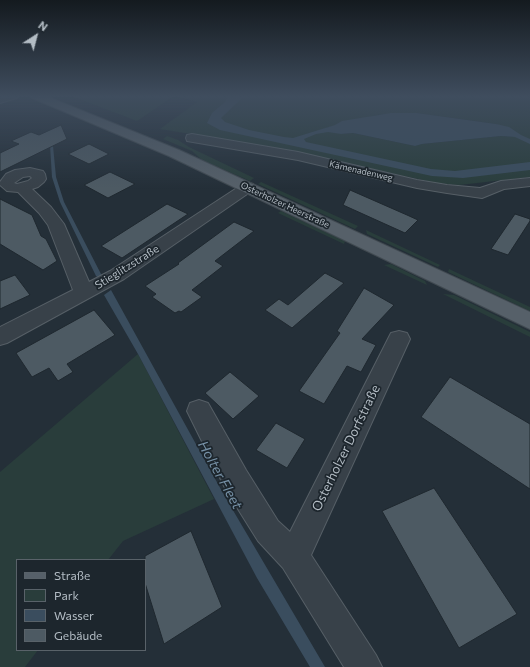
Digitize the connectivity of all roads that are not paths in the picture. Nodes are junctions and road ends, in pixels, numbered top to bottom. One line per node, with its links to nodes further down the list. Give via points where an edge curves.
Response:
1 (111, 127): 4 (main road, Osterholzer Heerstraße)
2 (192, 138): 3 (street, Kämenadenweg, via 298,156 447,189 482,193 501,186)
3 (530, 182)
4 (248, 187): 6 (street, Stieglitzstraße, via 117,275); 7 (main road, Osterholzer Heerstraße)
5 (22, 188): 6 (street, via 56,224)
6 (84, 292): 8 (street, Stieglitzstraße)
7 (530, 321)
8 (0, 337)
9 (399, 339): 11 (street, Osterholzer Dorfstraße)
10 (199, 411): 11 (street, via 236,480 268,531)
11 (294, 557): 12 (street)
12 (364, 667)

